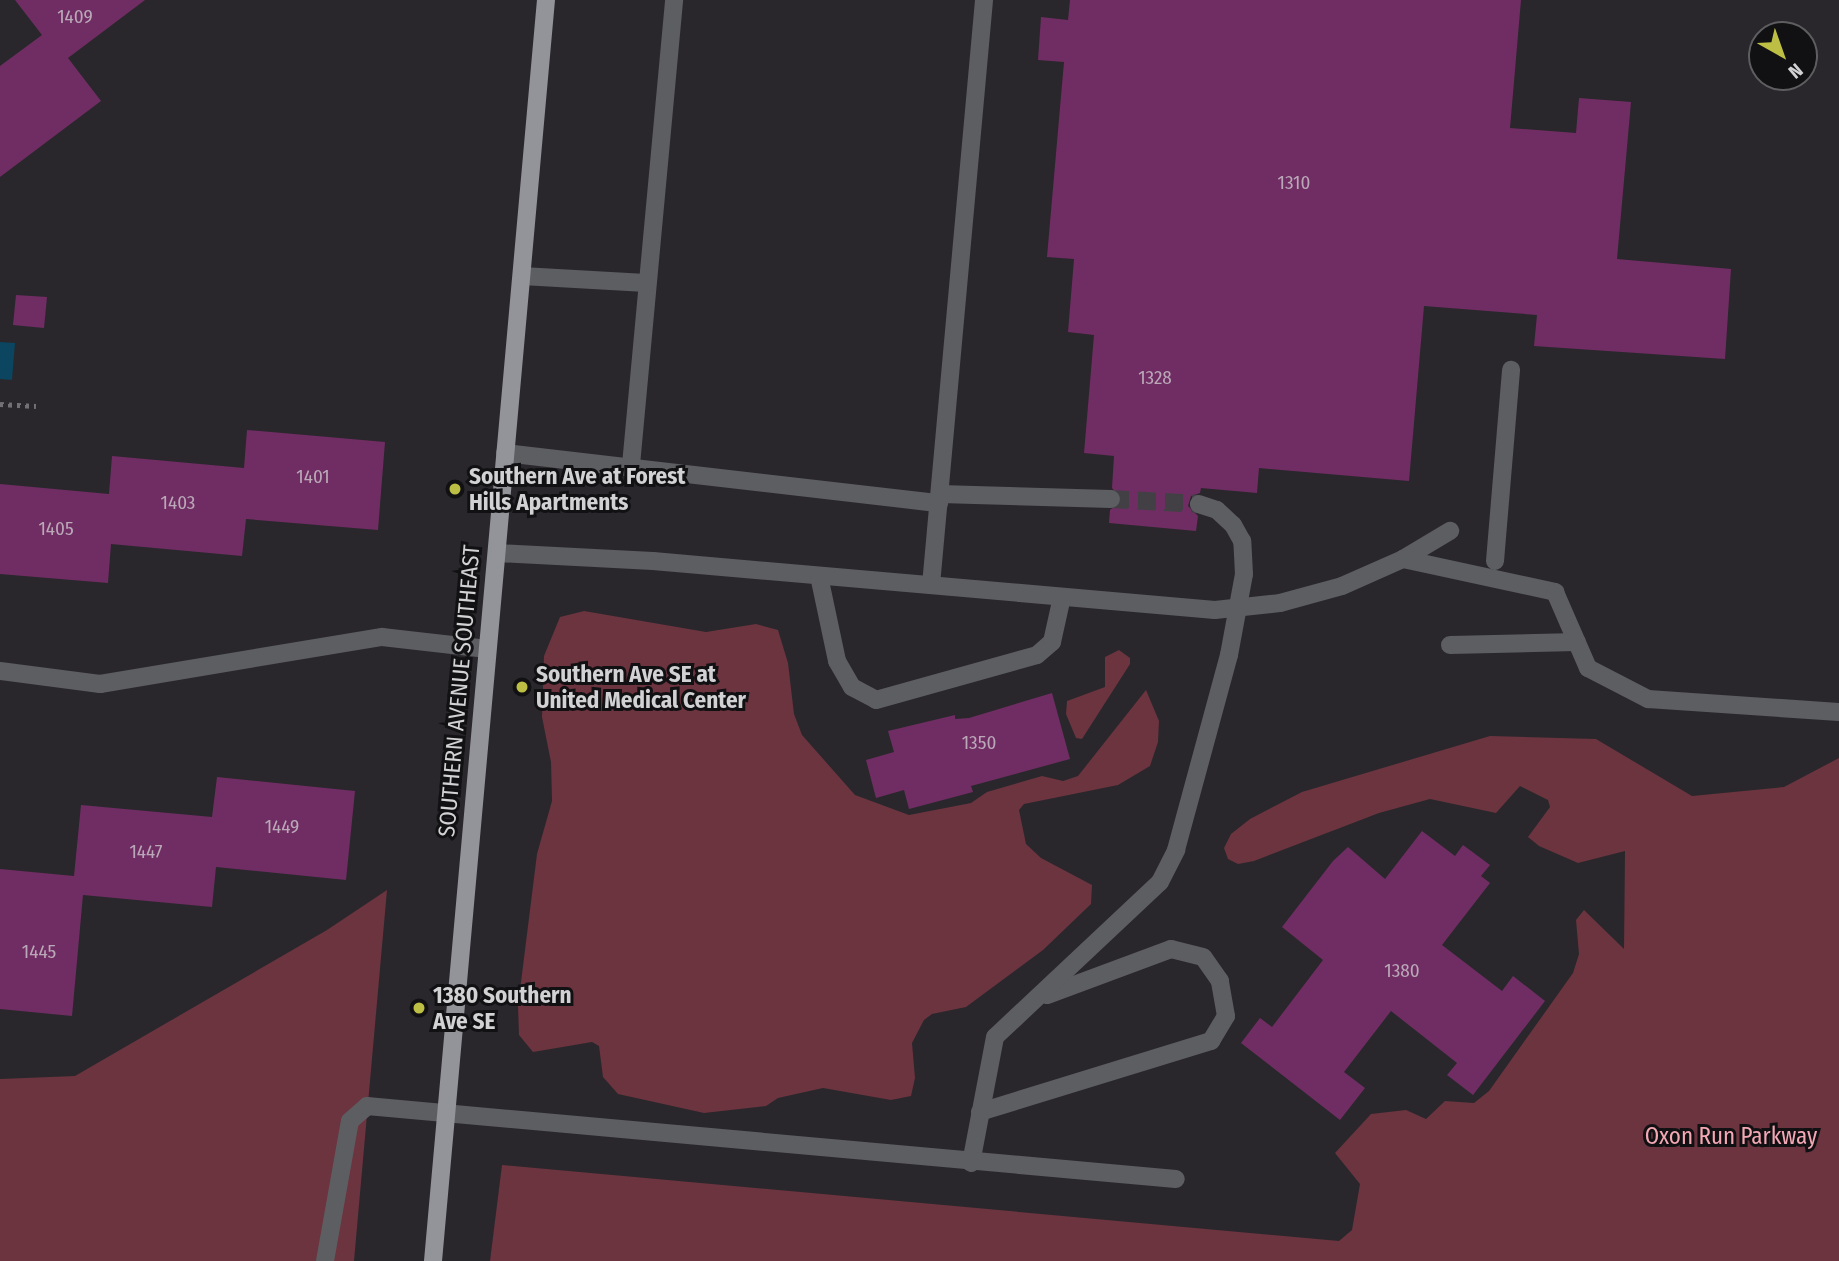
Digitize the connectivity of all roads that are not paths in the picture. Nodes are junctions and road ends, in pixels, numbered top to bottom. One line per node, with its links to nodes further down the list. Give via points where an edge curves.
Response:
1 (546, 0): 4 (main road, SOUTHERN AVENUE SOUTHEAST)
2 (674, 0): 5 (lane)
3 (984, 0): 9 (lane)
4 (522, 276): 5 (lane); 7 (main road, SOUTHERN AVENUE SOUTHEAST)
5 (646, 283): 8 (lane)
6 (1511, 370): 15 (lane)
7 (505, 453): 8 (lane); 13 (main road, SOUTHERN AVENUE SOUTHEAST)
8 (632, 465): 9 (lane)
9 (939, 498): 10 (lane); 17 (lane)
10 (1111, 499)
11 (1199, 504): 19 (lane, via 1217,510 1242,541 1244,574)
12 (1450, 531): 14 (lane)
13 (497, 553): 16 (lane); 22 (main road, SOUTHERN AVENUE SOUTHEAST)
14 (1403, 559): 19 (lane, via 1342,586 1280,603); 20 (lane, via 1555,592)
15 (1495, 561)
16 (819, 576): 17 (lane); 18 (lane, via 837,661 852,687 876,700 1037,655 1052,642)
17 (931, 585): 18 (lane)
18 (1062, 597): 19 (lane, via 1215,610)
19 (1238, 607): 25 (lane, via 1177,850 1160,882)
20 (1577, 642): 21 (lane); 24 (lane, via 1588,668 1648,699)
21 (1450, 645)
22 (487, 649): 23 (lane, via 382,636 100,684); 26 (main road, SOUTHERN AVENUE SOUTHEAST)
23 (0, 671)
24 (1839, 712)
25 (1037, 998): 27 (lane, via 995,1037); 27 (lane, via 1171,949 1203,957 1220,981 1226,1016 1211,1041)
26 (446, 1111): 28 (lane); 30 (lane, via 367,1106 350,1121); 31 (main road, SOUTHERN AVENUE SOUTHEAST)
27 (979, 1112): 28 (lane)
28 (971, 1163): 29 (lane)
29 (1176, 1180)
30 (325, 1261)
31 (433, 1261)

